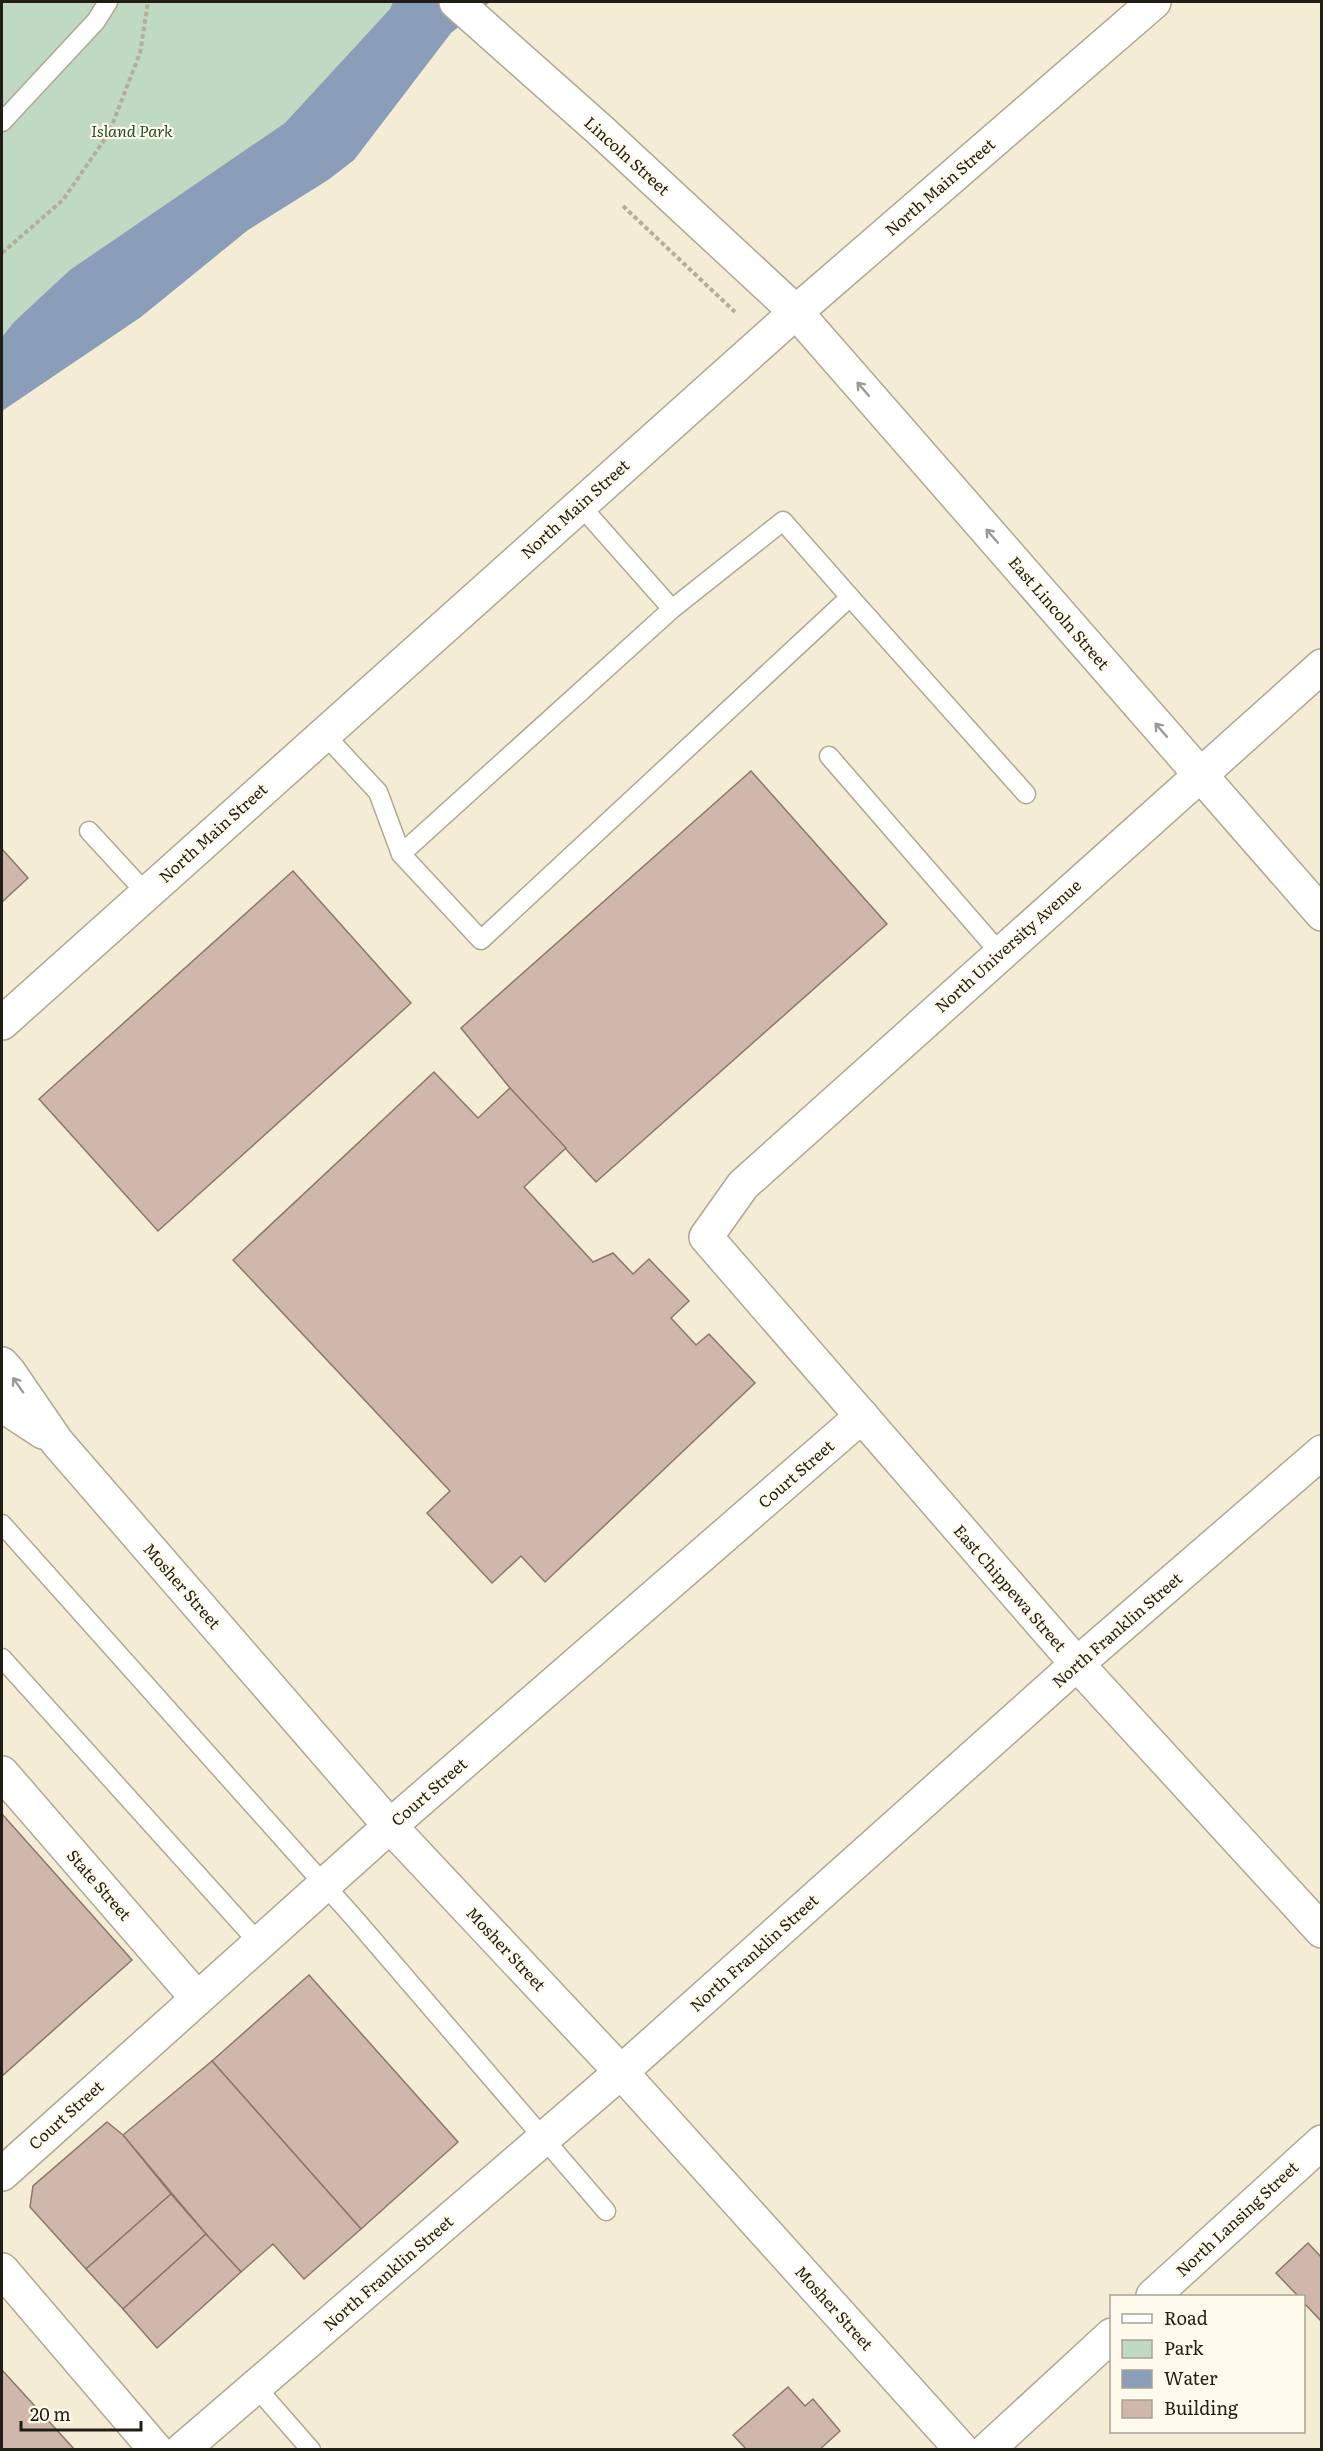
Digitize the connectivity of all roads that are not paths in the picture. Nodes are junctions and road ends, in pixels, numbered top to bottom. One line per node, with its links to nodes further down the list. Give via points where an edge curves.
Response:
1 (108, 2): 4 (lane, via 96,21)
2 (456, 2): 5 (street, Lincoln Street)
3 (1155, 2): 5 (street, North Main Street)
4 (2, 122)
5 (796, 312): 6 (street, North Main Street); 12 (street, East Lincoln Street, one-way to 5)
6 (580, 505): 8 (lane); 10 (street, North Main Street)
7 (850, 597): 8 (lane, via 783,521); 13 (lane); 15 (lane, via 481,940)
8 (672, 609): 15 (lane)
9 (1322, 666): 12 (street, North University Avenue)
10 (324, 734): 15 (lane, via 378,792); 16 (street, North Main Street)
11 (829, 756): 18 (lane)
12 (1199, 774): 17 (street, East Lincoln Street); 18 (street, North University Avenue)
13 (1026, 794)
14 (89, 831): 16 (lane)
15 (401, 854)
16 (146, 893): 19 (street, North Main Street)
17 (1322, 914)
18 (1000, 953): 20 (street, North University Avenue, via 742,1185)
19 (2, 1023)
20 (706, 1237): 23 (street, East Chippewa Street)
21 (2, 1364): 24 (street, Mosher Street, one-way to 21)
22 (2, 1405): 24 (street, Mosher Street)
23 (862, 1416): 28 (street, East Chippewa Street); 30 (street, Court Street)
24 (57, 1442): 30 (street, Mosher Street)
25 (1322, 1452): 28 (street, North Franklin Street)
26 (2, 1524): 31 (lane)
27 (2, 1658): 33 (lane)
28 (1077, 1664): 32 (street, East Chippewa Street); 35 (street, North Franklin Street)
29 (2, 1773): 34 (street, State Street)
30 (390, 1826): 31 (street, Court Street); 35 (street, Mosher Street)
31 (323, 1885): 33 (street, Court Street); 36 (lane)
32 (1322, 1931)
33 (258, 1942): 34 (street, Court Street)
34 (196, 1997): 38 (street, Court Street)
35 (621, 2072): 36 (street, North Franklin Street); 47 (street, Mosher Street)
36 (543, 2139): 39 (lane); 43 (street, North Franklin Street)
37 (1322, 2142): 41 (street, North Lansing Street)
38 (2, 2174)
39 (606, 2211)
40 (2, 2270): 44 (street)
41 (1154, 2295)
42 (1110, 2337): 48 (street)
43 (255, 2386): 45 (street, North Franklin Street); 46 (lane)
44 (156, 2450)
45 (182, 2450)
46 (310, 2450)
47 (962, 2450)
48 (987, 2450)

